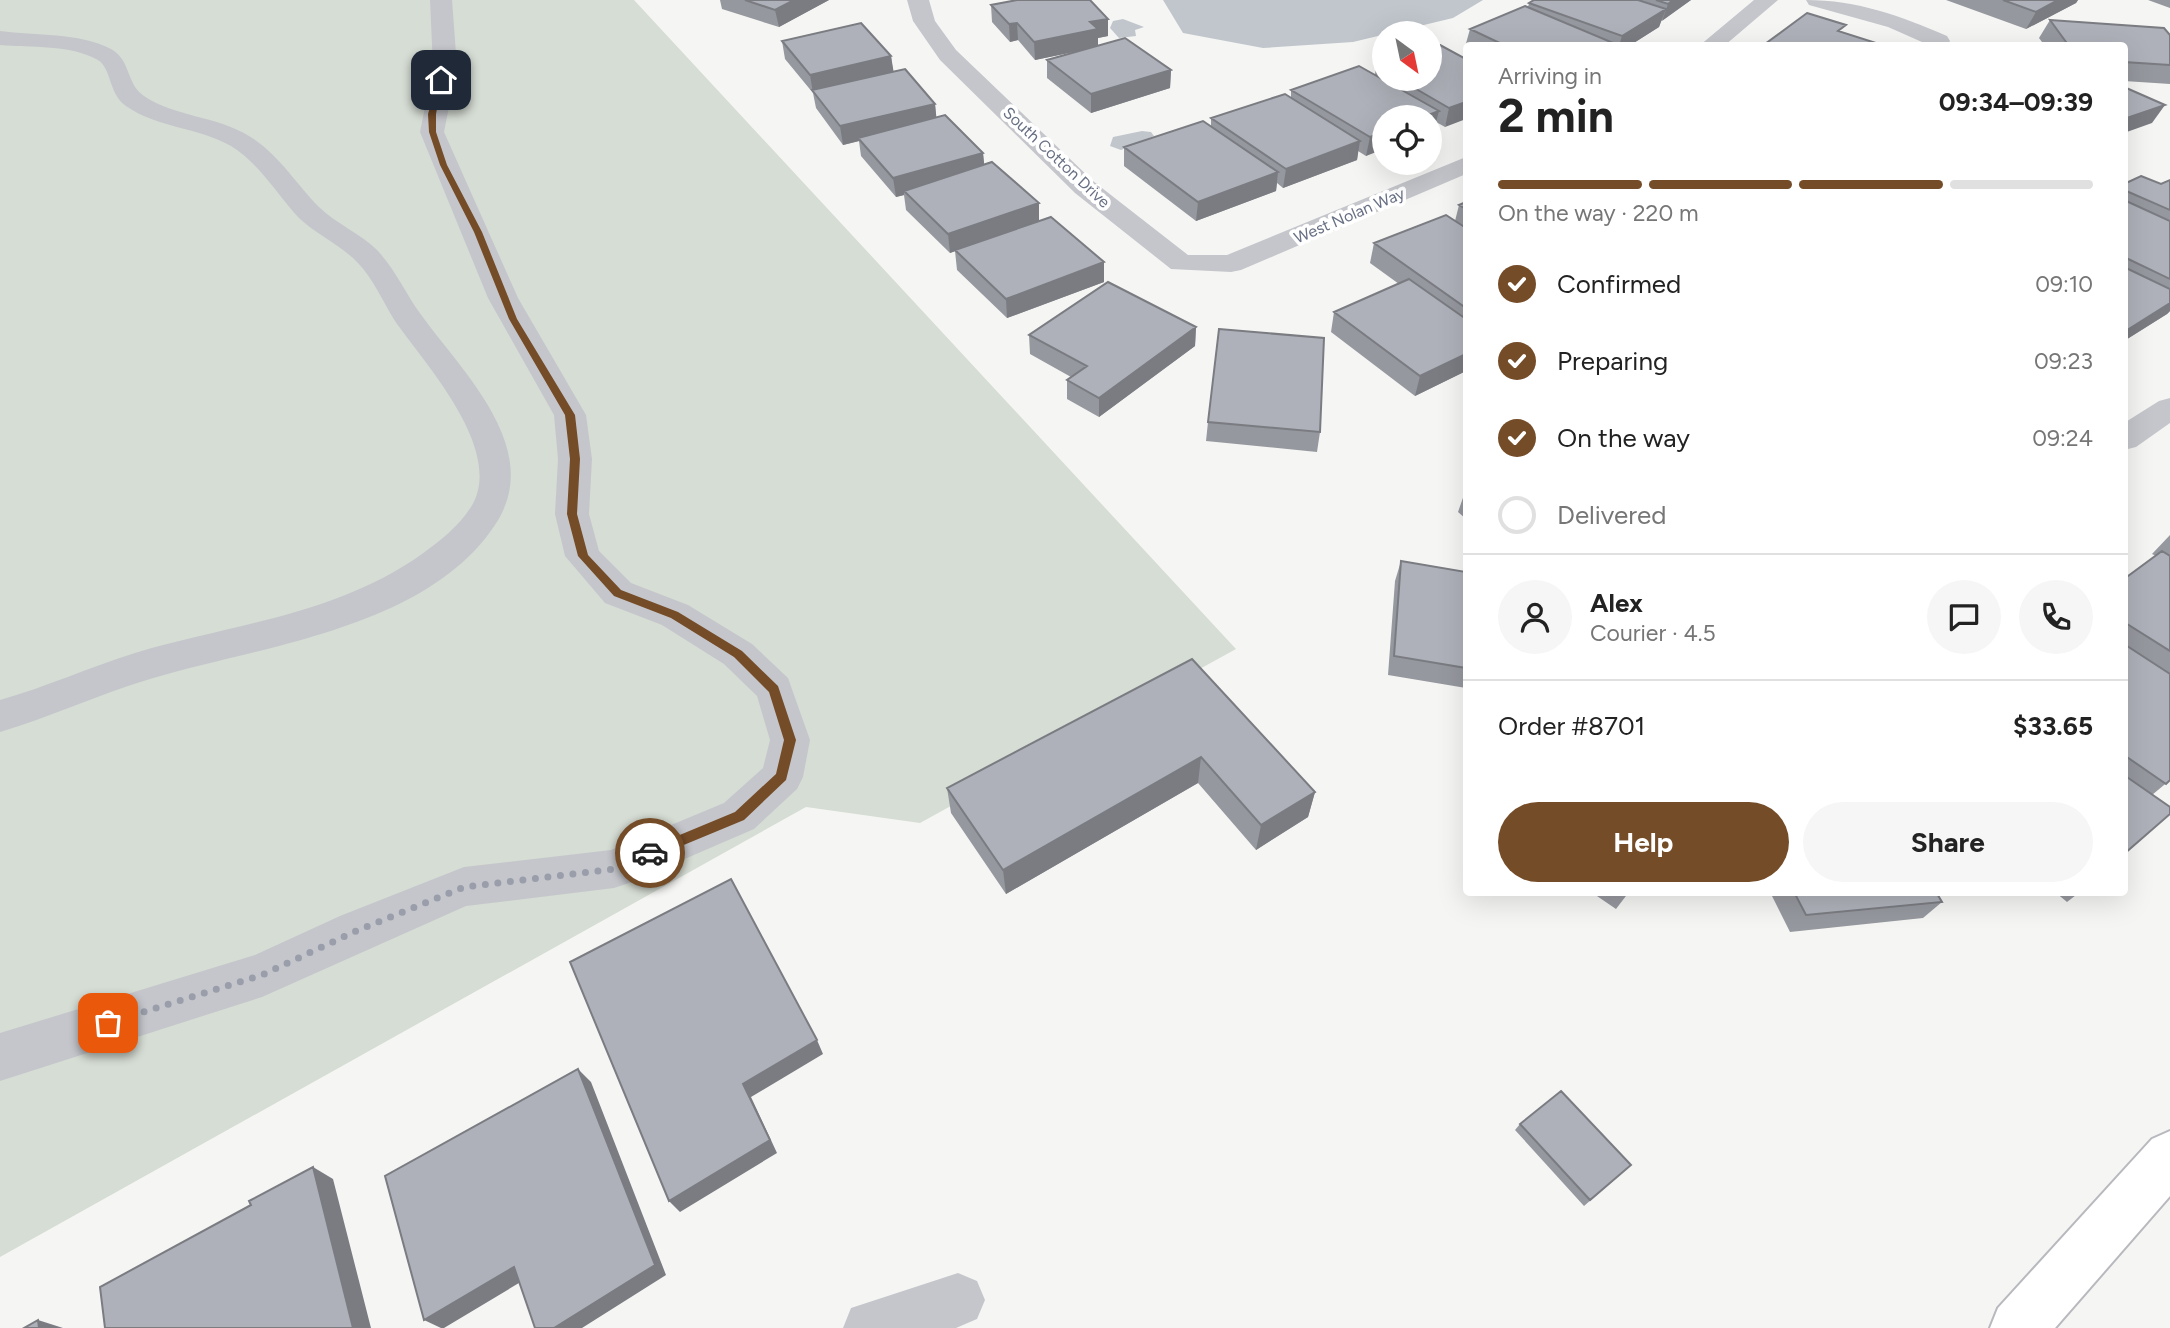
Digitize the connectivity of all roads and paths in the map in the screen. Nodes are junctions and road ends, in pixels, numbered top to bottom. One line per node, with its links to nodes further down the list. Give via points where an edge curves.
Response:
1 (441, 0): 11 (street, via 446,66 436,94 432,132 508,309 570,415 575,459 572,514 583,556 618,593 674,615 738,654 774,689 790,740 782,777 739,816 614,869 464,887 262,975)
2 (918, 0): 9 (street, South Cotton Drive, via 924,21 948,55 1084,187 1181,263)
3 (1767, 0): 7 (street)
4 (1817, 0): 6 (street, via 1896,22)
5 (0, 38): 10 (street, via 86,48 109,57 126,94 142,106 222,131 243,143 308,212 368,257 457,381 496,463 491,502 464,540 422,575 369,603 313,625 132,669)
6 (1939, 41)
7 (1715, 42)
8 (1463, 166): 9 (street, West Nolan Way)
9 (1231, 264)
10 (0, 716)
11 (0, 1057)
12 (2170, 1157): 15 (main road)
13 (958, 1300): 14 (street)
14 (871, 1328)
15 (2018, 1328)

